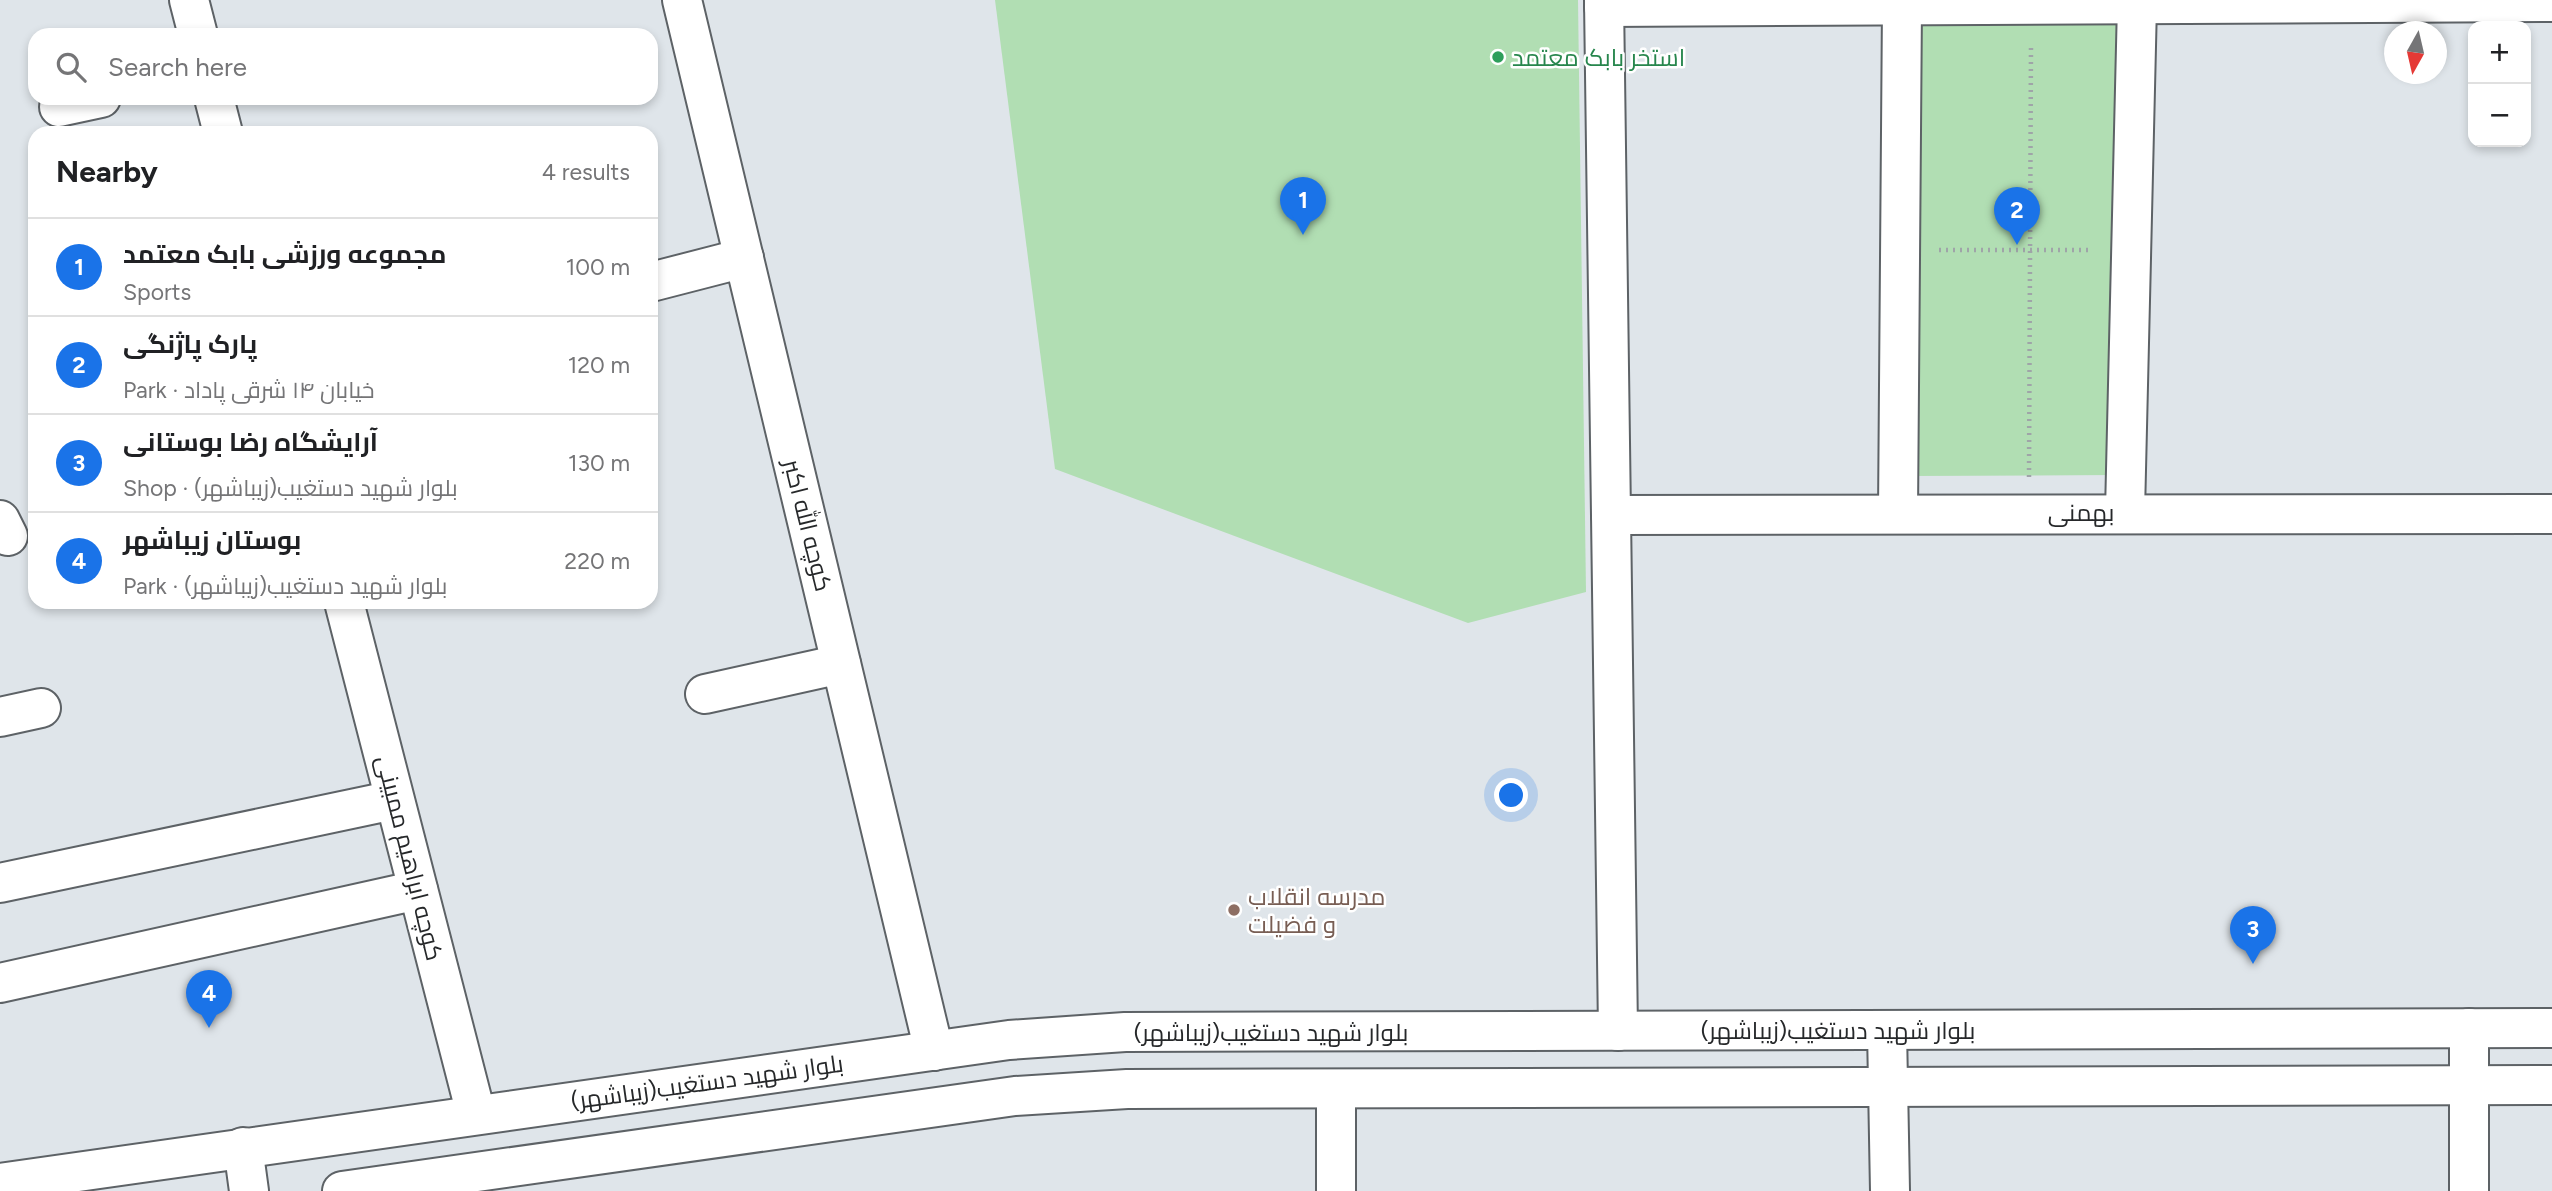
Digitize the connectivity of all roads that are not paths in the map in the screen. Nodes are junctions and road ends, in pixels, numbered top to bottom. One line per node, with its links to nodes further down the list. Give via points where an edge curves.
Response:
1 (189, 0): 8 (street)
2 (682, 0): 13 (street, کوچه الله اکبر)
3 (2366, 2): 4 (street); 6 (street)
4 (2552, 2)
5 (1604, 4): 7 (street); 17 (street)
6 (2137, 4): 7 (street); 15 (street)
7 (1902, 5): 16 (street)
8 (196, 28)
9 (68, 105): 11 (street)
10 (216, 105): 12 (street)
11 (59, 107)
12 (221, 126)
13 (744, 258): 14 (street); 20 (street, کوچه الله اکبر)
14 (658, 280)
15 (2126, 512): 16 (street, بهمنی); 18 (street, بهمنی)
16 (1898, 513): 17 (street, بهمنی)
17 (1611, 514): 31 (street)
18 (2552, 514)
19 (346, 609): 24 (street, کوچه ابراهیم ممبینی)
20 (842, 664): 21 (street); 33 (street, کوچه الله اکبر)
21 (705, 694)
22 (41, 708): 23 (street)
23 (0, 717)
24 (394, 800): 25 (street); 26 (street, کوچه ابراهیم ممبینی)
25 (0, 883)
26 (418, 890): 27 (street); 39 (street, کوچه ابراهیم ممبینی)
27 (0, 983)
28 (2469, 1028): 29 (street, بلوار شهید دستغیب(زیباشهر)); 30 (street, بلوار شهید دستغیب(زیباشهر)); 34 (street)
29 (2552, 1028)
30 (1887, 1030): 31 (street, بلوار شهید دستغیب(زیباشهر)); 36 (street)
31 (1618, 1031): 32 (street, بلوار شهید دستغیب(زیباشهر))
32 (1125, 1032): 33 (street, بلوار شهید دستغیب(زیباشهر), via 1009,1040); 37 (street)
33 (934, 1051): 39 (street, بلوار شهید دستغیب(زیباشهر))
34 (2469, 1086): 35 (street); 36 (street); 46 (street)
35 (2552, 1086)
36 (1889, 1087): 38 (street); 45 (street)
37 (1127, 1089): 38 (street); 43 (street, via 1015,1096)
38 (1336, 1089): 44 (street)
39 (476, 1114): 40 (street, بلوار شهید دستغیب(زیباشهر))
40 (243, 1147): 41 (street, بلوار شهید دستغیب(زیباشهر)); 42 (street)
41 (0, 1183)
42 (249, 1191)
43 (342, 1191)
44 (1336, 1191)
45 (1890, 1191)
46 (2469, 1191)

